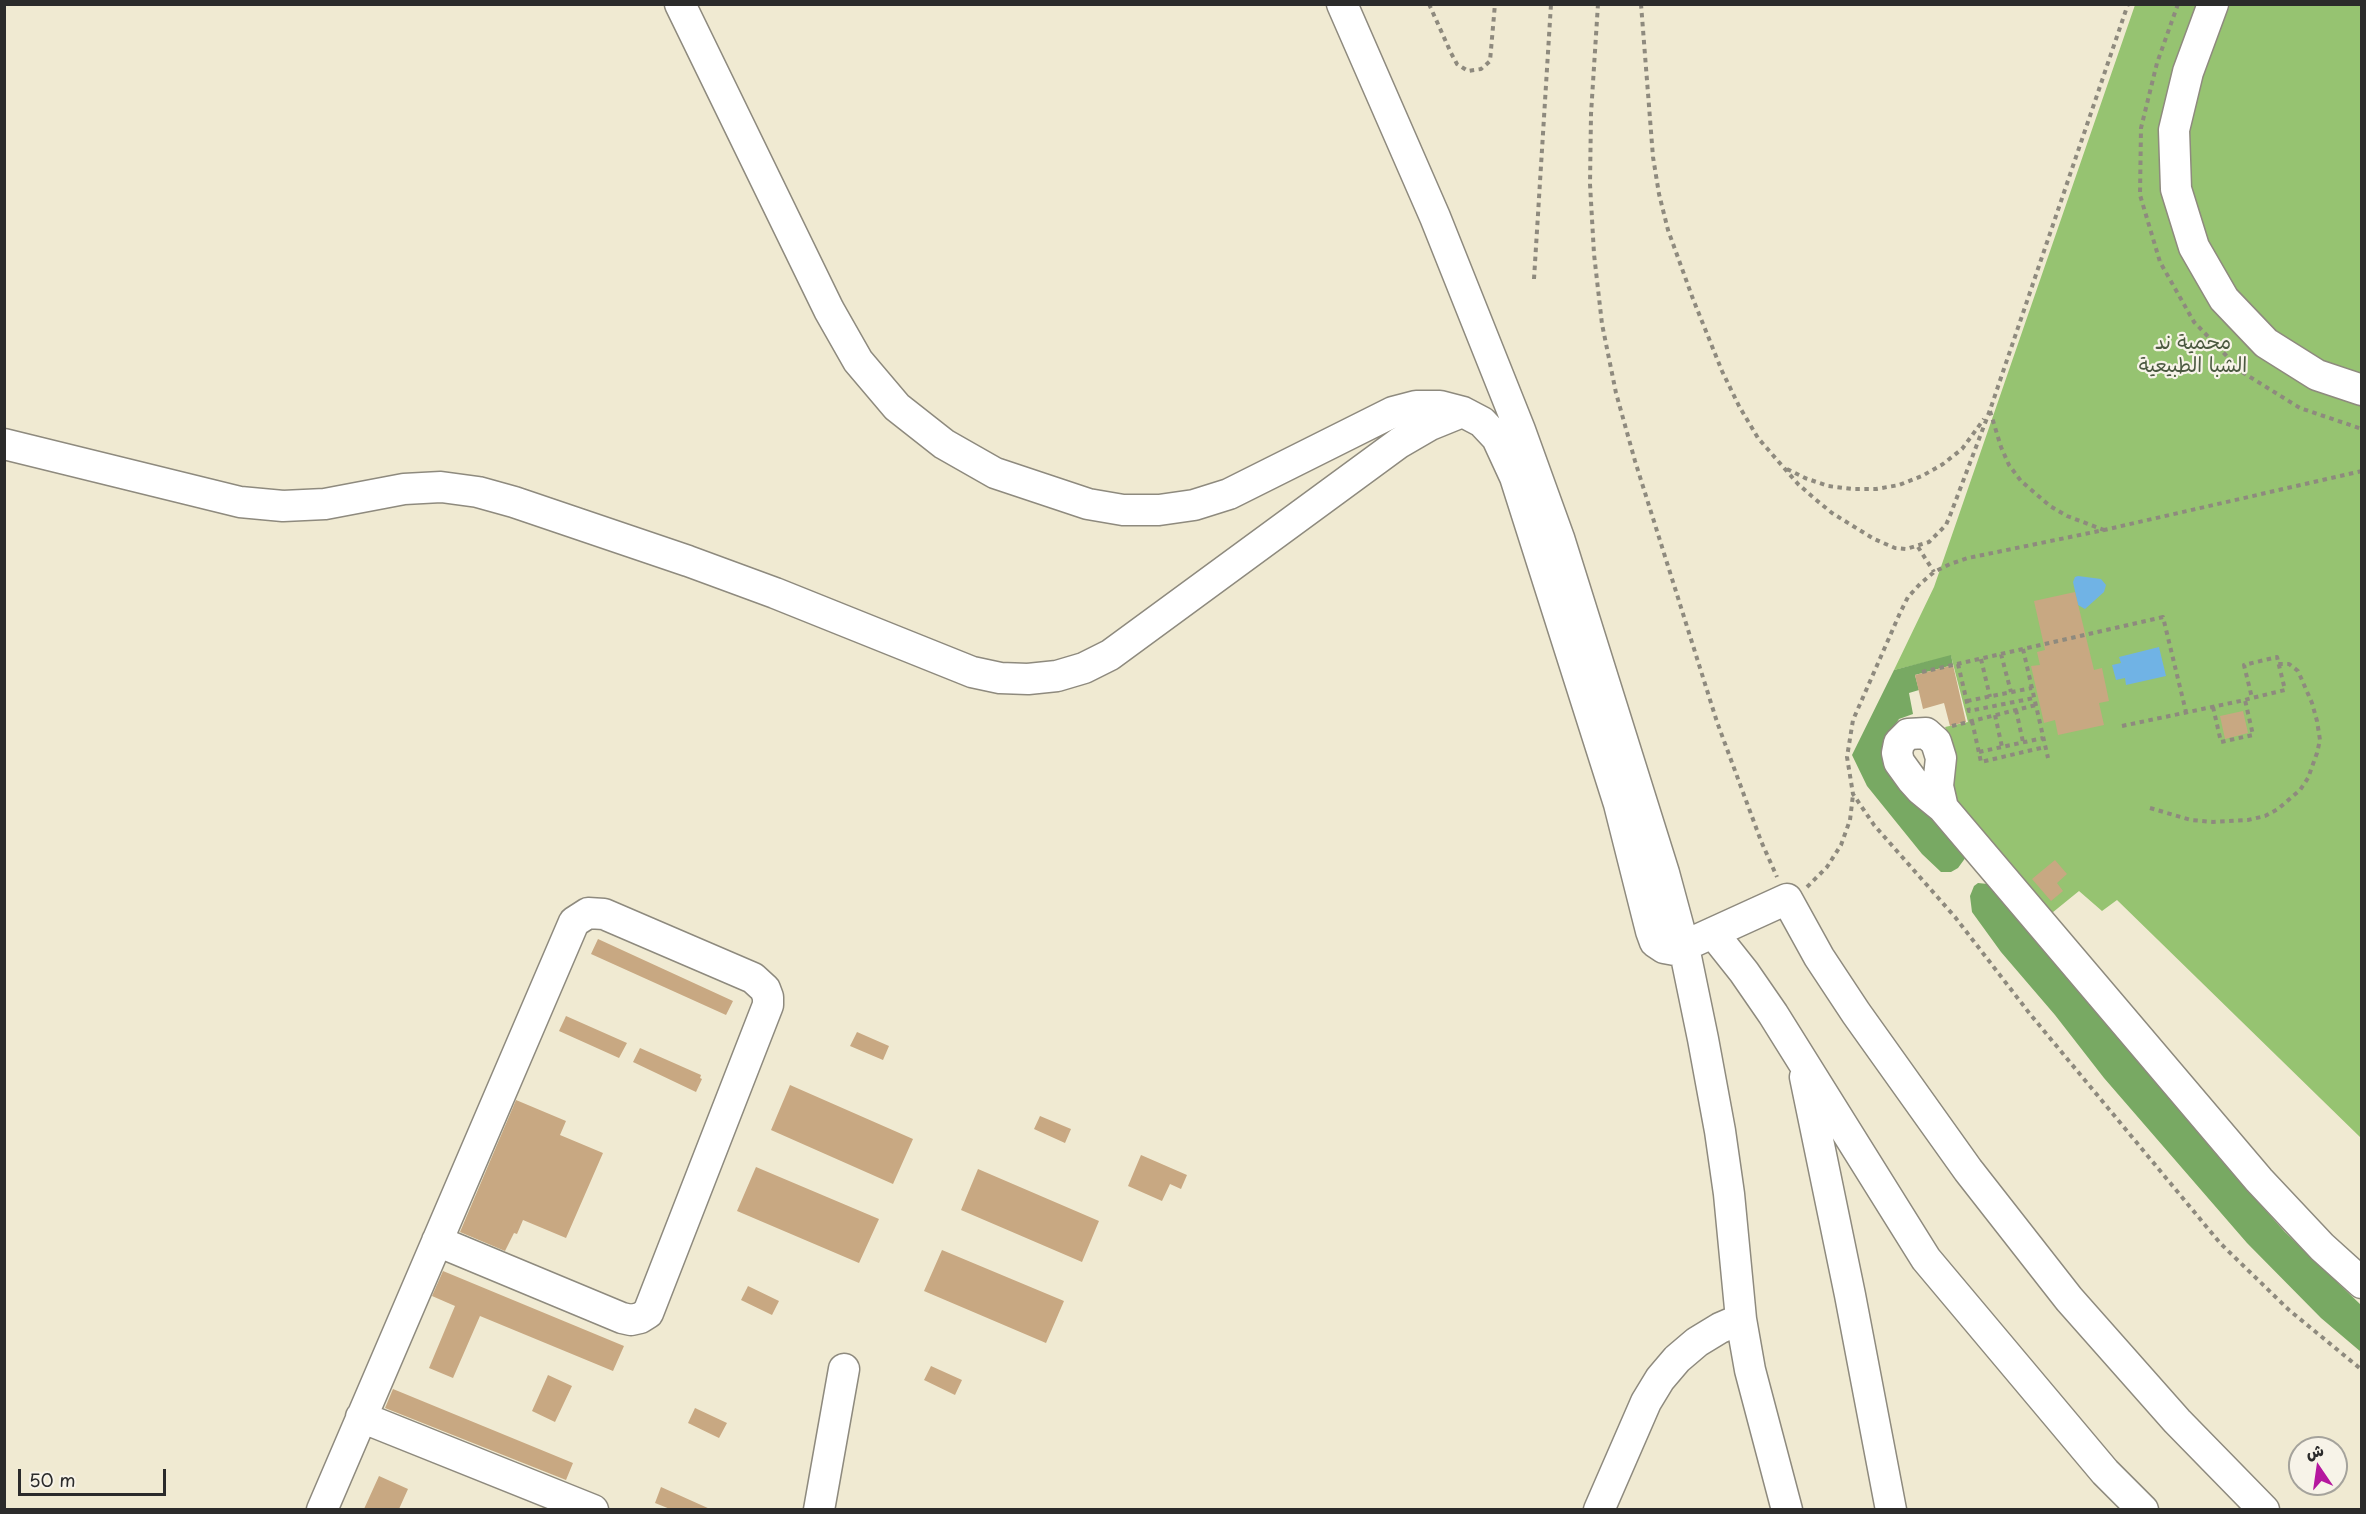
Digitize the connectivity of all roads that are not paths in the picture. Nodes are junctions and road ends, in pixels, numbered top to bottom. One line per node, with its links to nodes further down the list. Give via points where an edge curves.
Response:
1 (680, 4): 5 (street, via 829,310 858,361 897,407 944,444 995,473 1088,504 1123,510 1159,510 1194,505 1228,494 1394,412 1416,406 1440,406)
2 (1342, 4): 9 (street, via 1448,249 1555,527 1661,863)
3 (2213, 4): 4 (street, via 2188,72 2174,130 2176,189 2193,247 2224,299 2266,343 2317,375)
4 (2361, 390)
5 (1463, 412): 6 (street, via 1399,443 1110,655 1057,676 1028,679 972,672 699,565 478,492 413,488 325,504 240,502); 9 (street, via 1482,422 1497,438 1515,477 1619,804 1655,942 1675,950)
6 (4, 444)
7 (1944, 808): 7 (street, via 1938,786 1939,750 1931,736 1914,732 1897,747 1897,758 1921,790); 12 (street, via 2259,1180)
8 (1713, 933): 9 (street); 10 (street); 23 (street, via 1787,899 1856,1013 1975,1180 2069,1299 2177,1421)
9 (1683, 947): 13 (street, via 1720,1131)
10 (1800, 1056): 21 (street); 22 (street, via 1926,1259 2105,1472)
11 (437, 1241): 11 (street, via 570,929 580,916 604,914 753,978 765,989 768,1005 648,1313 631,1320 622,1318); 15 (street)
12 (2361, 1283)
13 (1741, 1319): 19 (street, via 1697,1342 1660,1379); 20 (street, via 1755,1391)
14 (844, 1369): 18 (street)
15 (362, 1417): 16 (street); 17 (street)
16 (322, 1509)
17 (593, 1509)
18 (819, 1509)
19 (1599, 1509)
20 (1787, 1509)
21 (1891, 1509)
22 (2143, 1509)
23 (2264, 1509)

